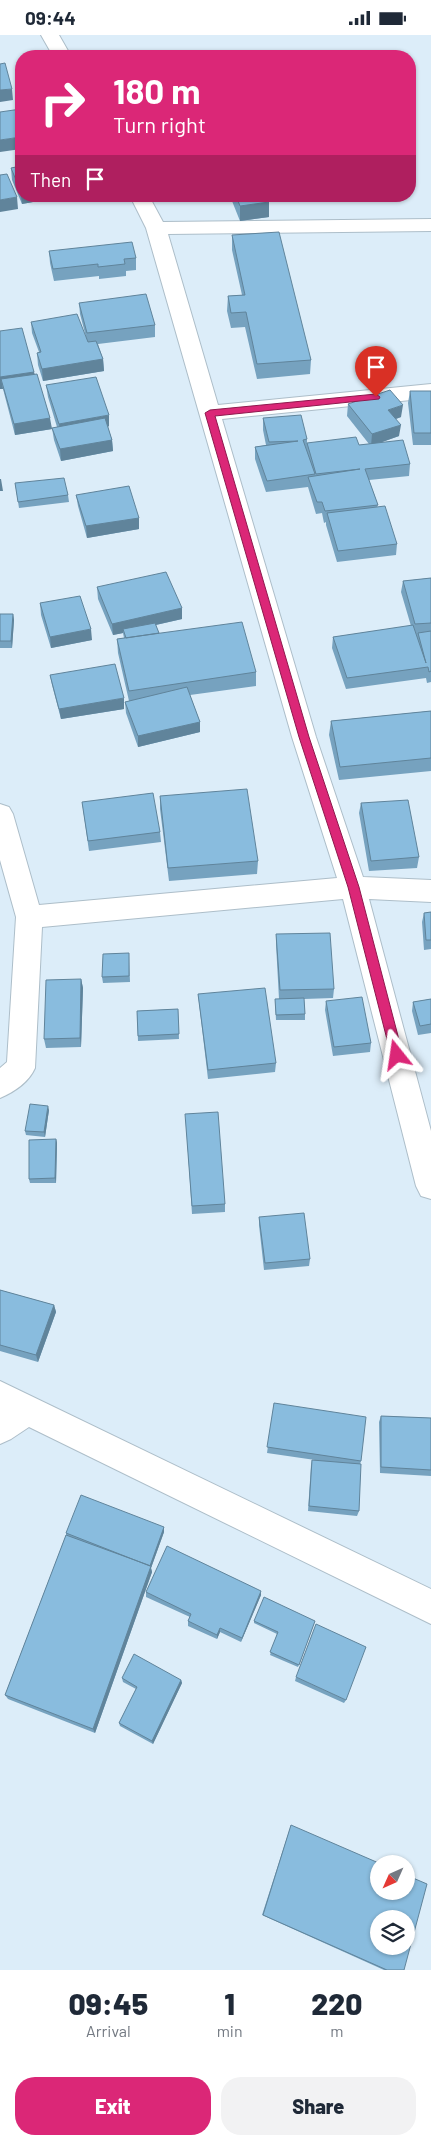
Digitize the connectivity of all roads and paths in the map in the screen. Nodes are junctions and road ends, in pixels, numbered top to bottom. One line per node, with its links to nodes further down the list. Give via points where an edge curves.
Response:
1 (50, 35): 2 (street)
2 (59, 50)
3 (142, 202): 5 (street)
4 (431, 225): 5 (street)
5 (156, 228): 7 (street)
6 (431, 391): 7 (street)
7 (210, 413): 9 (street, via 304,737)
8 (0, 814): 11 (street)
9 (353, 887): 10 (street); 11 (street); 13 (street)
10 (431, 891)
11 (29, 917): 12 (street, via 22,1068)
12 (0, 1085)
13 (431, 1187)
14 (8, 1411): 15 (street)
15 (431, 1607)

